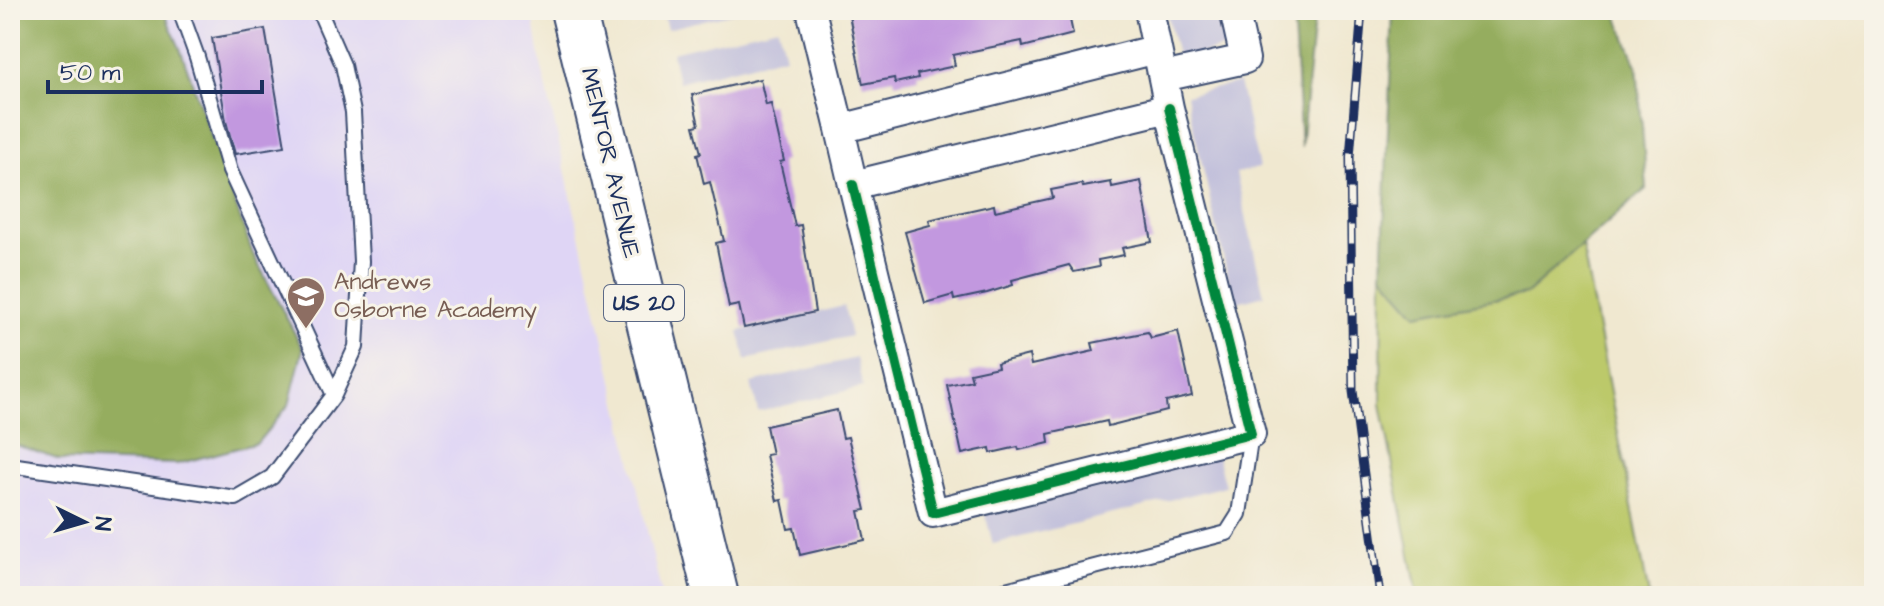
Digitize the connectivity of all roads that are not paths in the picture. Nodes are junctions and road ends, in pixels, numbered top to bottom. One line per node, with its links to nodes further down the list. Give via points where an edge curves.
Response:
1 (180, 10): 12 (lane, via 230,171)
2 (319, 10): 12 (lane, via 343,65 353,112 361,261 356,347)
3 (573, 10): 15 (main road, MENTOR AVENUE / US 20)
4 (811, 10): 10 (street)
5 (1149, 10): 7 (street)
6 (1234, 10): 8 (street, via 1245,59)
7 (1157, 49): 8 (street); 10 (street)
8 (1163, 77): 9 (street)
9 (1169, 108): 11 (street); 13 (street)
10 (840, 129): 11 (street)
11 (853, 185): 13 (street, via 933,513)
12 (334, 395): 14 (lane, via 272,477 236,498)
13 (1251, 434): 16 (lane, via 1239,514 1227,533)
14 (10, 465)
15 (716, 596)
16 (982, 596)

